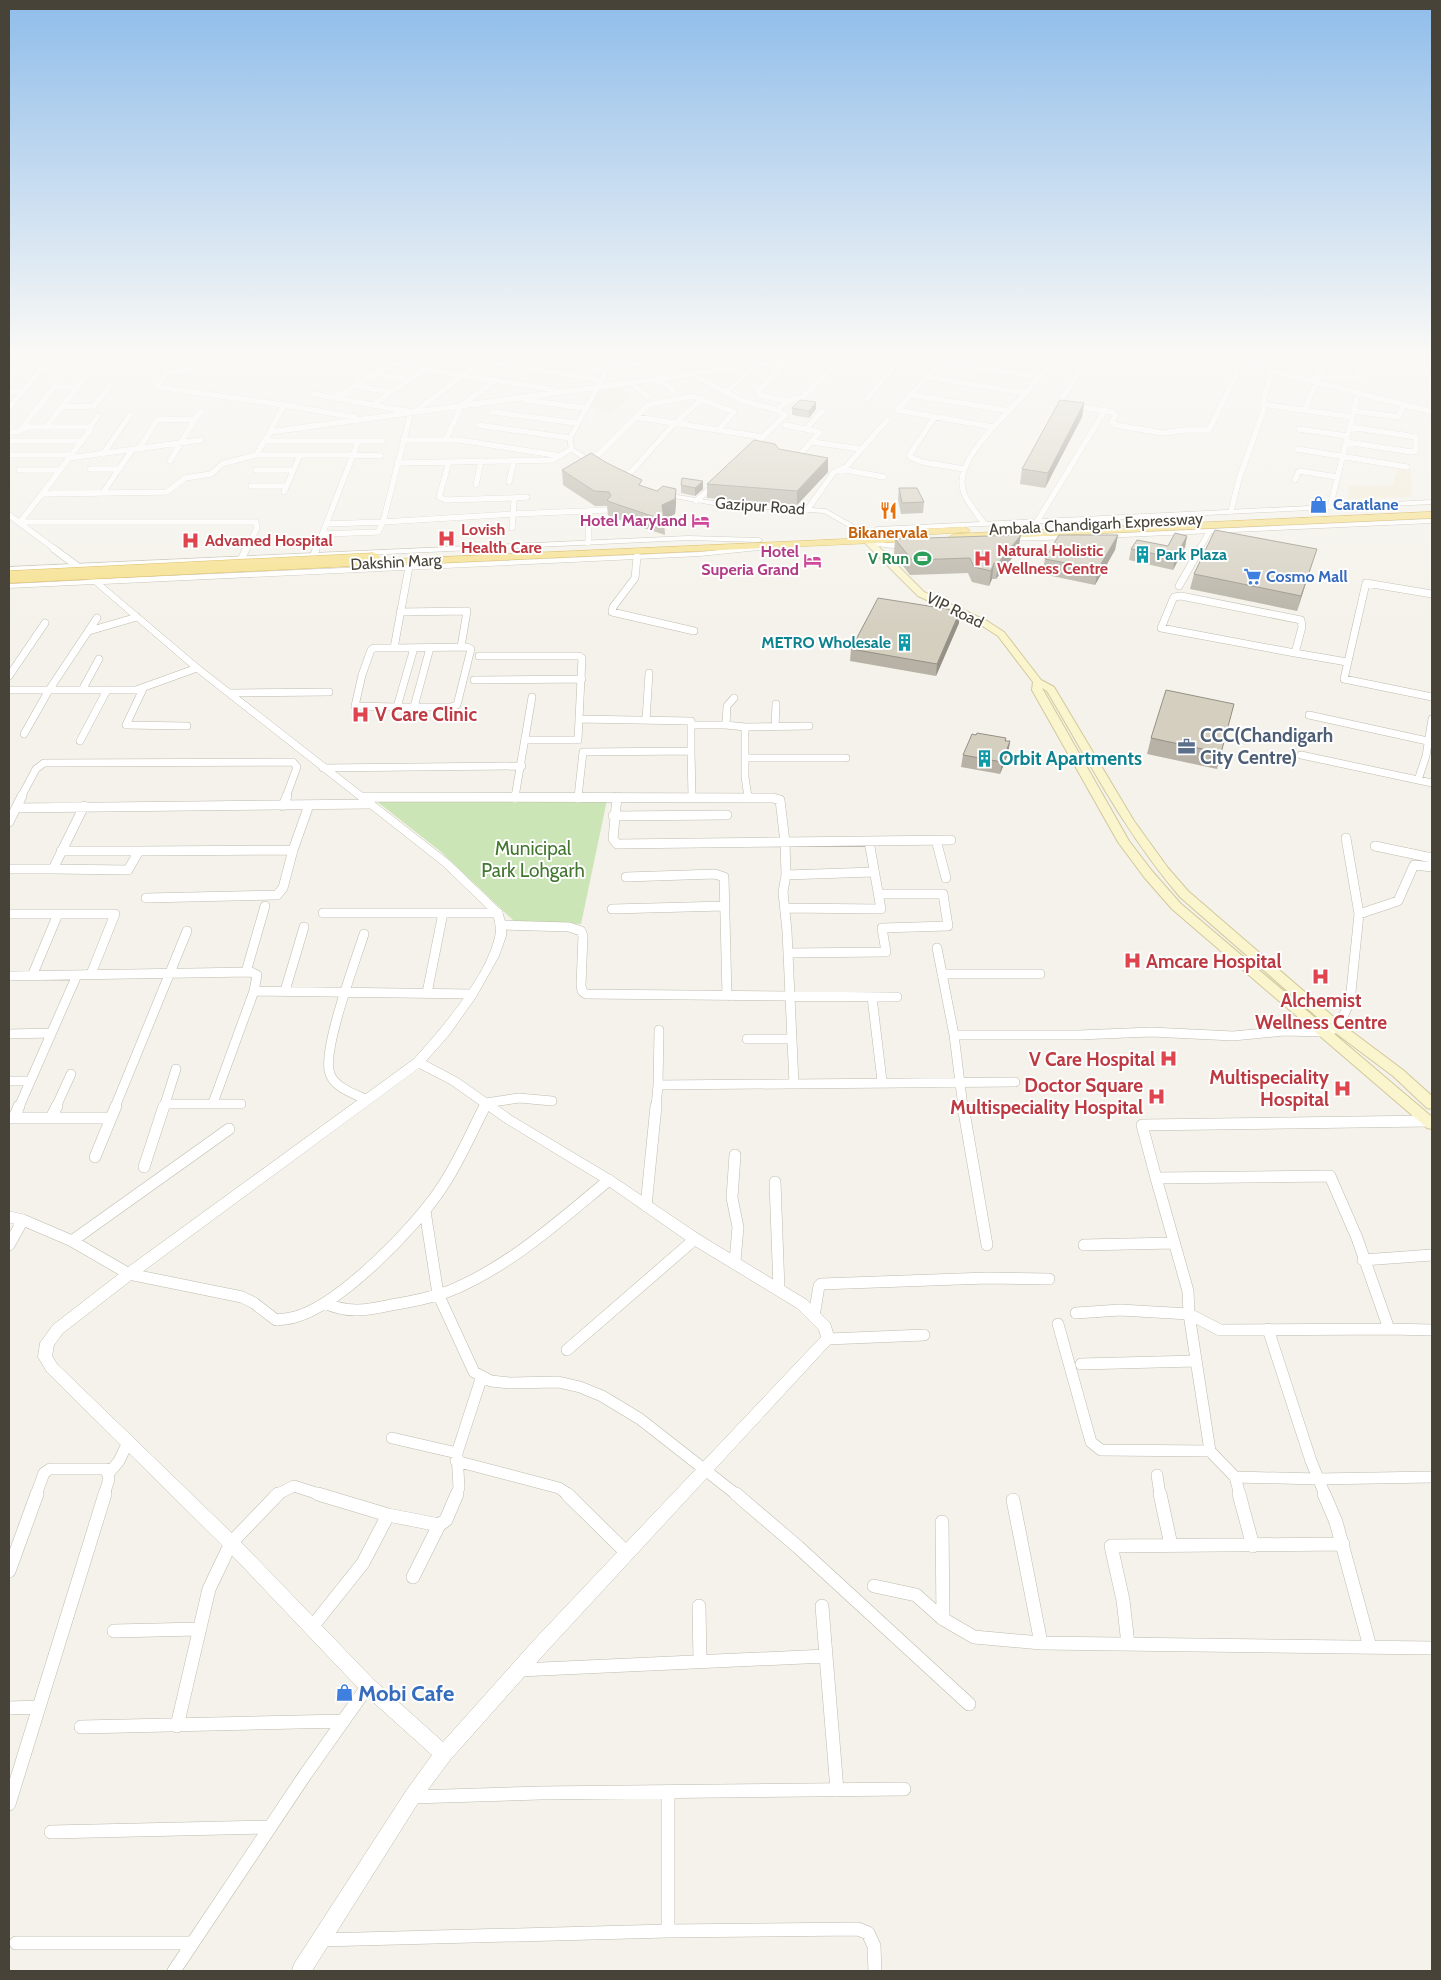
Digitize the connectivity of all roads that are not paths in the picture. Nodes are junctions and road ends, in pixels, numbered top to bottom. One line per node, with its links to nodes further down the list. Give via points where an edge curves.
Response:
1 (79, 444): 35 (street)
2 (110, 444): 30 (street)
3 (142, 444): 25 (street)
4 (170, 444): 25 (street)
5 (179, 444): 41 (street)
6 (262, 444): 32 (street)
7 (357, 444): 34 (street)
8 (402, 444): 46 (street)
9 (493, 444): 37 (street)
10 (571, 444): 26 (street)
11 (609, 444): 39 (street)
12 (656, 444): 60 (street, via 631,472)
13 (755, 444): 29 (street)
14 (810, 444): 44 (street)
15 (827, 444): 28 (street)
16 (866, 444): 28 (street)
17 (916, 444): 58 (street, via 910,457)
18 (981, 444): 58 (street)
19 (1084, 444): 84 (street)
20 (1251, 444): 81 (street)
21 (1345, 444): 38 (street)
22 (1374, 444): 23 (street, via 1412,452 1416,451)
23 (1416, 444)
24 (1297, 448): 38 (street)
25 (139, 449): 27 (street)
26 (571, 449): 37 (street); 39 (street)
27 (132, 450): 30 (street); 51 (street)
28 (861, 450): 53 (street, via 846,467)
29 (748, 451)
30 (103, 454): 35 (street)
31 (9, 455): 35 (street)
32 (256, 455): 33 (street); 71 (street, via 222,464 211,474 185,478 166,492)
33 (300, 455): 34 (street); 57 (street)
34 (353, 455): 36 (street); 89 (street)
35 (70, 456): 55 (street)
36 (381, 456)
37 (561, 456): 43 (street, via 553,460)
38 (1342, 456): 48 (street); 62 (street)
39 (586, 460): 52 (street)
40 (786, 460): 44 (street)
41 (170, 461)
42 (481, 461): 43 (street); 45 (street); 67 (street)
43 (514, 461): 66 (street)
44 (794, 461): 47 (street)
45 (448, 462): 46 (street); 73 (street, via 440,499)
46 (396, 463): 87 (street)
47 (803, 463)
48 (1407, 467)
49 (90, 468): 51 (street)
50 (831, 468): 53 (street)
51 (120, 469): 71 (street)
52 (604, 469)
53 (840, 469): 61 (street); 79 (street, via 834,472)
54 (19, 470): 55 (street)
55 (60, 470): 70 (street)
56 (256, 470): 57 (street)
57 (293, 470): 68 (street, via 285,489)
58 (964, 470): 88 (street, via 962,484)
59 (612, 474): 60 (street)
60 (621, 477): 65 (street)
61 (884, 477)
62 (1337, 477): 64 (street, via 1299,471); 76 (street)
63 (722, 479): 74 (street)
64 (1295, 480)
65 (630, 481)
66 (509, 482)
67 (476, 485)
68 (251, 486)
69 (655, 491): 74 (street, Gazipur Road)
70 (42, 494): 71 (street); 86 (street)
71 (102, 494)
72 (527, 497): 73 (street)
73 (512, 498): 82 (street)
74 (696, 501): 79 (street, Gazipur Road)
75 (1432, 502): 76 (street)
76 (1330, 507): 81 (street)
77 (1432, 508): 93 (highway, Ambala Chandigarh Expressway)
78 (607, 510): 80 (street)
79 (807, 510): 93 (street, Gazipur Road, via 826,511)
80 (586, 511): 82 (street); 96 (street, via 589,514)
81 (1231, 511): 84 (street)
82 (513, 514): 87 (street); 90 (street)
83 (10, 517): 86 (street)
84 (1038, 520): 88 (street)
85 (1432, 520): 91 (street, via 1220,534); 93 (highway, Ambala Chandigarh Expressway)
86 (20, 522): 101 (street, via 256,522 257,528); 103 (street)
87 (383, 522): 89 (street); 92 (street, via 378,532)
88 (984, 523): 93 (street, via 877,529)
89 (326, 524): 92 (street)
90 (512, 528)
91 (1209, 532): 95 (street); 109 (street)
92 (323, 534): 99 (street)
93 (868, 537): 94 (highway, Ambala Chandigarh Expressway); 97 (street, via 887,545); 98 (highway, Ambala Chandigarh Expressway); 130 (main road, VIP Road, via 922,594 1001,634)
94 (759, 540): 96 (street, Dakshin Marg, via 688,538); 102 (highway, Ambala Chandigarh Expressway)
95 (946, 542)
96 (588, 543): 99 (street, Dakshin Marg)
97 (926, 543)
98 (783, 546): 100 (street); 102 (highway, Dakshin Marg)
99 (314, 555): 101 (street, Dakshin Marg)
100 (637, 557): 104 (street); 116 (street, via 635,578 612,612)
101 (242, 558): 103 (street, Dakshin Marg)
102 (374, 561): 106 (highway, bridge); 108 (highway, Dakshin Marg)
103 (77, 566): 105 (street, Dakshin Marg); 107 (street)
104 (409, 567): 107 (street); 111 (street)
105 (9, 569)
106 (9, 577)
107 (93, 581): 108 (street); 112 (street)
108 (9, 584)
109 (1179, 586)
110 (1432, 594): 124 (street, via 1366,583)
111 (400, 612): 117 (street, via 467,611); 118 (street)
112 (138, 617): 115 (street); 125 (street)
113 (96, 618): 115 (street)
114 (45, 623): 127 (street)
115 (89, 631): 133 (street)
116 (694, 631)
117 (461, 647): 120 (street); 143 (street, via 471,651 457,705)
118 (394, 648): 119 (street); 142 (street, via 371,650 355,704 360,707)
119 (414, 648): 120 (street); 142 (street)
120 (430, 648): 143 (street)
121 (1295, 653): 121 (street, via 1301,620 1181,596 1174,597 1161,628); 124 (street)
122 (478, 656): 128 (street, via 579,656 583,660)
123 (99, 658): 134 (street)
124 (1347, 662): 138 (street, via 1344,679)
125 (197, 668): 131 (street); 137 (street)
126 (649, 673): 147 (street)
127 (9, 676)
128 (582, 679): 129 (street); 145 (street)
129 (474, 680)
130 (1038, 682): 208 (main road, via 1051,689 1112,798 1164,872); 211 (main road, via 1037,690 1124,842 1176,906)
131 (143, 689): 135 (street); 150 (street, via 126,725)
132 (9, 690): 133 (street)
133 (49, 690): 134 (street); 154 (street)
134 (82, 690): 135 (street)
135 (107, 690): 156 (street)
136 (329, 692): 137 (street)
137 (230, 693): 163 (street)
138 (1432, 696)
139 (532, 697): 155 (street)
140 (734, 698): 149 (street, via 727,706)
141 (776, 704): 153 (street)
142 (397, 707): 143 (street)
143 (414, 707)
144 (1310, 715): 157 (street)
145 (579, 719): 147 (street); 155 (street, via 578,740)
146 (1432, 719): 157 (street)
147 (646, 720): 148 (street, via 691,721)
148 (691, 725): 149 (street); 158 (street)
149 (726, 725): 152 (street)
150 (186, 726)
151 (809, 726): 153 (street)
152 (745, 727): 153 (street); 160 (street)
153 (775, 727)
154 (24, 734)
155 (526, 740): 162 (street)
156 (80, 741)
157 (1431, 741): 164 (street)
158 (691, 751): 168 (street, via 583,752); 169 (street)
159 (1301, 754): 164 (street)
160 (746, 758): 161 (street); 170 (street)
161 (846, 758)
162 (522, 766): 163 (street); 167 (street)
163 (323, 768): 171 (street)
164 (1418, 780): 165 (street)
165 (1432, 783)
166 (617, 797): 168 (street); 169 (street); 177 (street)
167 (515, 798): 168 (street); 171 (street)
168 (578, 798)
169 (692, 798): 170 (street)
170 (748, 798): 183 (street, via 780,800)
171 (367, 800): 172 (street); 207 (street, via 446,862)
172 (310, 805): 174 (street); 185 (street)
173 (84, 806): 174 (street); 175 (street); 186 (street)
174 (283, 806): 175 (street, via 296,768 293,762 44,763 36,769)
175 (16, 808): 178 (street)
176 (727, 815): 177 (street)
177 (614, 816): 183 (street, via 612,839 617,844)
178 (9, 822)
179 (1346, 838): 206 (street)
180 (936, 840): 181 (street); 182 (street); 195 (street)
181 (951, 840)
182 (870, 841): 183 (street); 192 (street)
183 (785, 842): 193 (street)
184 (1375, 846): 188 (street)
185 (293, 850): 187 (street); 197 (street, via 277,895)
186 (61, 851): 187 (street); 191 (street)
187 (139, 851): 191 (street, via 128,870)
188 (1432, 858)
189 (1432, 867): 206 (street, via 1414,865 1398,901)
190 (9, 869): 191 (street)
191 (53, 869)
192 (874, 872): 193 (street); 196 (street)
193 (786, 875): 200 (street)
194 (626, 877): 199 (street, via 716,874 724,877)
195 (946, 878)
196 (880, 894): 200 (street, via 880,909); 214 (street, via 943,894 948,926 882,928 886,952)
197 (146, 898)
198 (265, 906): 215 (street)
199 (725, 906): 201 (street); 228 (street)
200 (785, 908): 214 (street)
201 (612, 909)
202 (323, 913): 203 (street)
203 (443, 913): 207 (street); 226 (street)
204 (9, 914): 205 (street)
205 (58, 914): 218 (street, via 115,914); 222 (street)
206 (1359, 914): 232 (street, via 1350,1001)
207 (499, 919): 227 (street, via 499,946); 228 (street, via 581,931 581,984 586,994)
208 (1217, 923): 211 (main road); 232 (main road)
209 (304, 927): 224 (street)
210 (187, 930): 216 (street)
211 (1205, 932): 234 (main road)
212 (364, 934): 225 (street)
213 (937, 948): 219 (street)
214 (789, 953): 229 (street)
215 (246, 972): 216 (street); 223 (street, via 257,975)
216 (170, 973): 218 (street); 259 (street)
217 (78, 974): 218 (street); 222 (street); 236 (street)
218 (90, 974)
219 (942, 974): 220 (street); 237 (street)
220 (1040, 974)
221 (9, 976): 222 (street)
222 (32, 976)
223 (254, 991): 224 (street); 252 (street)
224 (285, 991): 225 (street)
225 (347, 992): 226 (street); 250 (street, via 333,1040 329,1073 338,1084)
226 (427, 993): 227 (street)
227 (472, 994): 240 (street)
228 (727, 996): 229 (street)
229 (791, 997): 230 (street); 239 (street)
230 (872, 997): 231 (street); 246 (street)
231 (897, 997)
232 (1338, 1028): 234 (street); 256 (main road, via 1398,1073)
233 (659, 1030): 249 (street)
234 (1323, 1032): 237 (street, via 1284,1031 1233,1036 1151,1032); 260 (main road)
235 (9, 1034): 236 (street)
236 (51, 1034): 244 (street)
237 (954, 1035): 245 (street)
238 (747, 1038): 239 (street)
239 (792, 1039): 248 (street)
240 (418, 1062): 250 (street); 253 (street)
241 (176, 1069): 254 (street)
242 (71, 1074): 258 (street)
243 (9, 1081): 244 (street)
244 (30, 1081): 257 (street)
245 (959, 1081): 246 (street); 247 (street); 276 (street)
246 (882, 1082): 248 (street)
247 (1015, 1082)
248 (794, 1084): 249 (street)
249 (658, 1085): 268 (street)
250 (367, 1100): 281 (street)
251 (552, 1101): 253 (street, via 507,1097)
252 (214, 1103): 254 (street); 255 (street)
253 (486, 1103): 266 (street); 269 (street, via 443,1186)
254 (165, 1104): 264 (street)
255 (241, 1104)
256 (1432, 1104)
257 (11, 1118): 258 (street)
258 (52, 1118): 259 (street)
259 (110, 1118): 263 (street)
260 (1431, 1122): 265 (street, via 1142,1125)
261 (229, 1129): 273 (street)
262 (734, 1155): 280 (street, via 732,1198 738,1227)
263 (94, 1157)
264 (144, 1167)
265 (1156, 1178): 274 (street); 279 (street, via 1330,1176)
266 (609, 1180): 268 (street); 284 (street, via 531,1244 465,1283)
267 (775, 1182): 283 (street)
268 (646, 1206): 272 (street)
269 (425, 1211): 284 (street); 285 (street, via 349,1286)
270 (9, 1217): 271 (street)
271 (23, 1220): 273 (street); 275 (street)
272 (695, 1239): 280 (street); 295 (street)
273 (72, 1241): 281 (street)
274 (1174, 1243): 277 (street); 287 (street, via 1188,1291)
275 (9, 1245)
276 (987, 1245)
277 (1084, 1245)
278 (1432, 1255): 279 (street)
279 (1363, 1260): 291 (street)
280 (735, 1261): 283 (street)
281 (129, 1274): 285 (street, via 242,1297 276,1320 290,1320); 300 (street, via 58,1329 47,1343 45,1357 52,1368)
282 (1049, 1279): 288 (street, via 821,1284 818,1286)
283 (779, 1289): 288 (street)
284 (438, 1294): 285 (street, via 351,1312 340,1311); 298 (street, via 474,1372)
285 (324, 1303)
286 (1076, 1313): 287 (street, via 1120,1310)
287 (1189, 1314): 290 (street, via 1220,1330); 296 (street)
288 (814, 1316): 294 (street, via 825,1327)
289 (1058, 1324): 301 (street, via 1091,1442 1101,1450)
290 (1268, 1329): 291 (street); 308 (street)
291 (1389, 1330): 292 (street)
292 (1432, 1330)
293 (924, 1335): 294 (street)
294 (828, 1339): 303 (street)
295 (568, 1350)
296 (1196, 1361): 297 (street); 301 (street)
297 (1081, 1364)
298 (481, 1379): 302 (street); 303 (street, via 491,1382 565,1383 607,1398)
299 (392, 1438): 302 (street)
300 (128, 1442): 304 (street, via 120,1461); 313 (street)
301 (1210, 1451): 307 (street)
302 (457, 1457): 312 (street, via 458,1488 446,1520); 317 (street, via 559,1488)
303 (706, 1469): 317 (street); 335 (street, via 819,1566)
304 (109, 1473): 318 (street, via 106,1469 50,1469 44,1473); 336 (street)
305 (1157, 1475): 315 (street)
306 (1432, 1476): 308 (street)
307 (1235, 1477): 308 (street); 316 (street)
308 (1318, 1479): 314 (street)
309 (1013, 1500): 327 (street)
310 (388, 1515): 312 (street); 313 (street, via 294,1486 279,1492); 324 (street, via 363,1562)
311 (942, 1522): 323 (street)
312 (439, 1525): 319 (street)
313 (231, 1544): 324 (street); 325 (street, via 209,1589)
314 (1343, 1544): 316 (street); 329 (street)
315 (1171, 1545): 316 (street); 328 (street, via 1111,1546 1123,1600)
316 (1253, 1546)
317 (627, 1553): 333 (street)
318 (9, 1571)
319 (413, 1577)
320 (874, 1586): 323 (street, via 916,1595)
321 (699, 1606): 332 (street)
322 (822, 1606): 331 (street)
323 (943, 1619): 327 (street, via 974,1637)
324 (312, 1627): 334 (street)
325 (199, 1629): 326 (street); 339 (street)
326 (114, 1631)
327 (1041, 1642): 328 (street)
328 (1128, 1644): 329 (street)
329 (1370, 1648): 330 (street)
330 (1432, 1648)
331 (826, 1656): 332 (street); 343 (street)
332 (700, 1661): 333 (street)
333 (519, 1670): 341 (street)
334 (368, 1686): 338 (street); 341 (street)
335 (969, 1704)
336 (39, 1707): 337 (street); 346 (street)
337 (9, 1708)
338 (342, 1721): 339 (street); 347 (street)
339 (177, 1726): 340 (street)
340 (81, 1727)
341 (444, 1754): 345 (street)
342 (904, 1789): 343 (street)
343 (837, 1790): 344 (street)
344 (668, 1792): 345 (street); 349 (street)
345 (412, 1797): 350 (street)
346 (9, 1804)
347 (270, 1827): 348 (street); 352 (street)
348 (50, 1832)
349 (668, 1931): 350 (street); 355 (street, via 858,1929 868,1933 874,1946)
350 (320, 1940): 354 (street)
351 (16, 1943): 352 (street)
352 (192, 1943): 353 (street)
353 (174, 1971)
354 (301, 1971)
355 (875, 1971)

